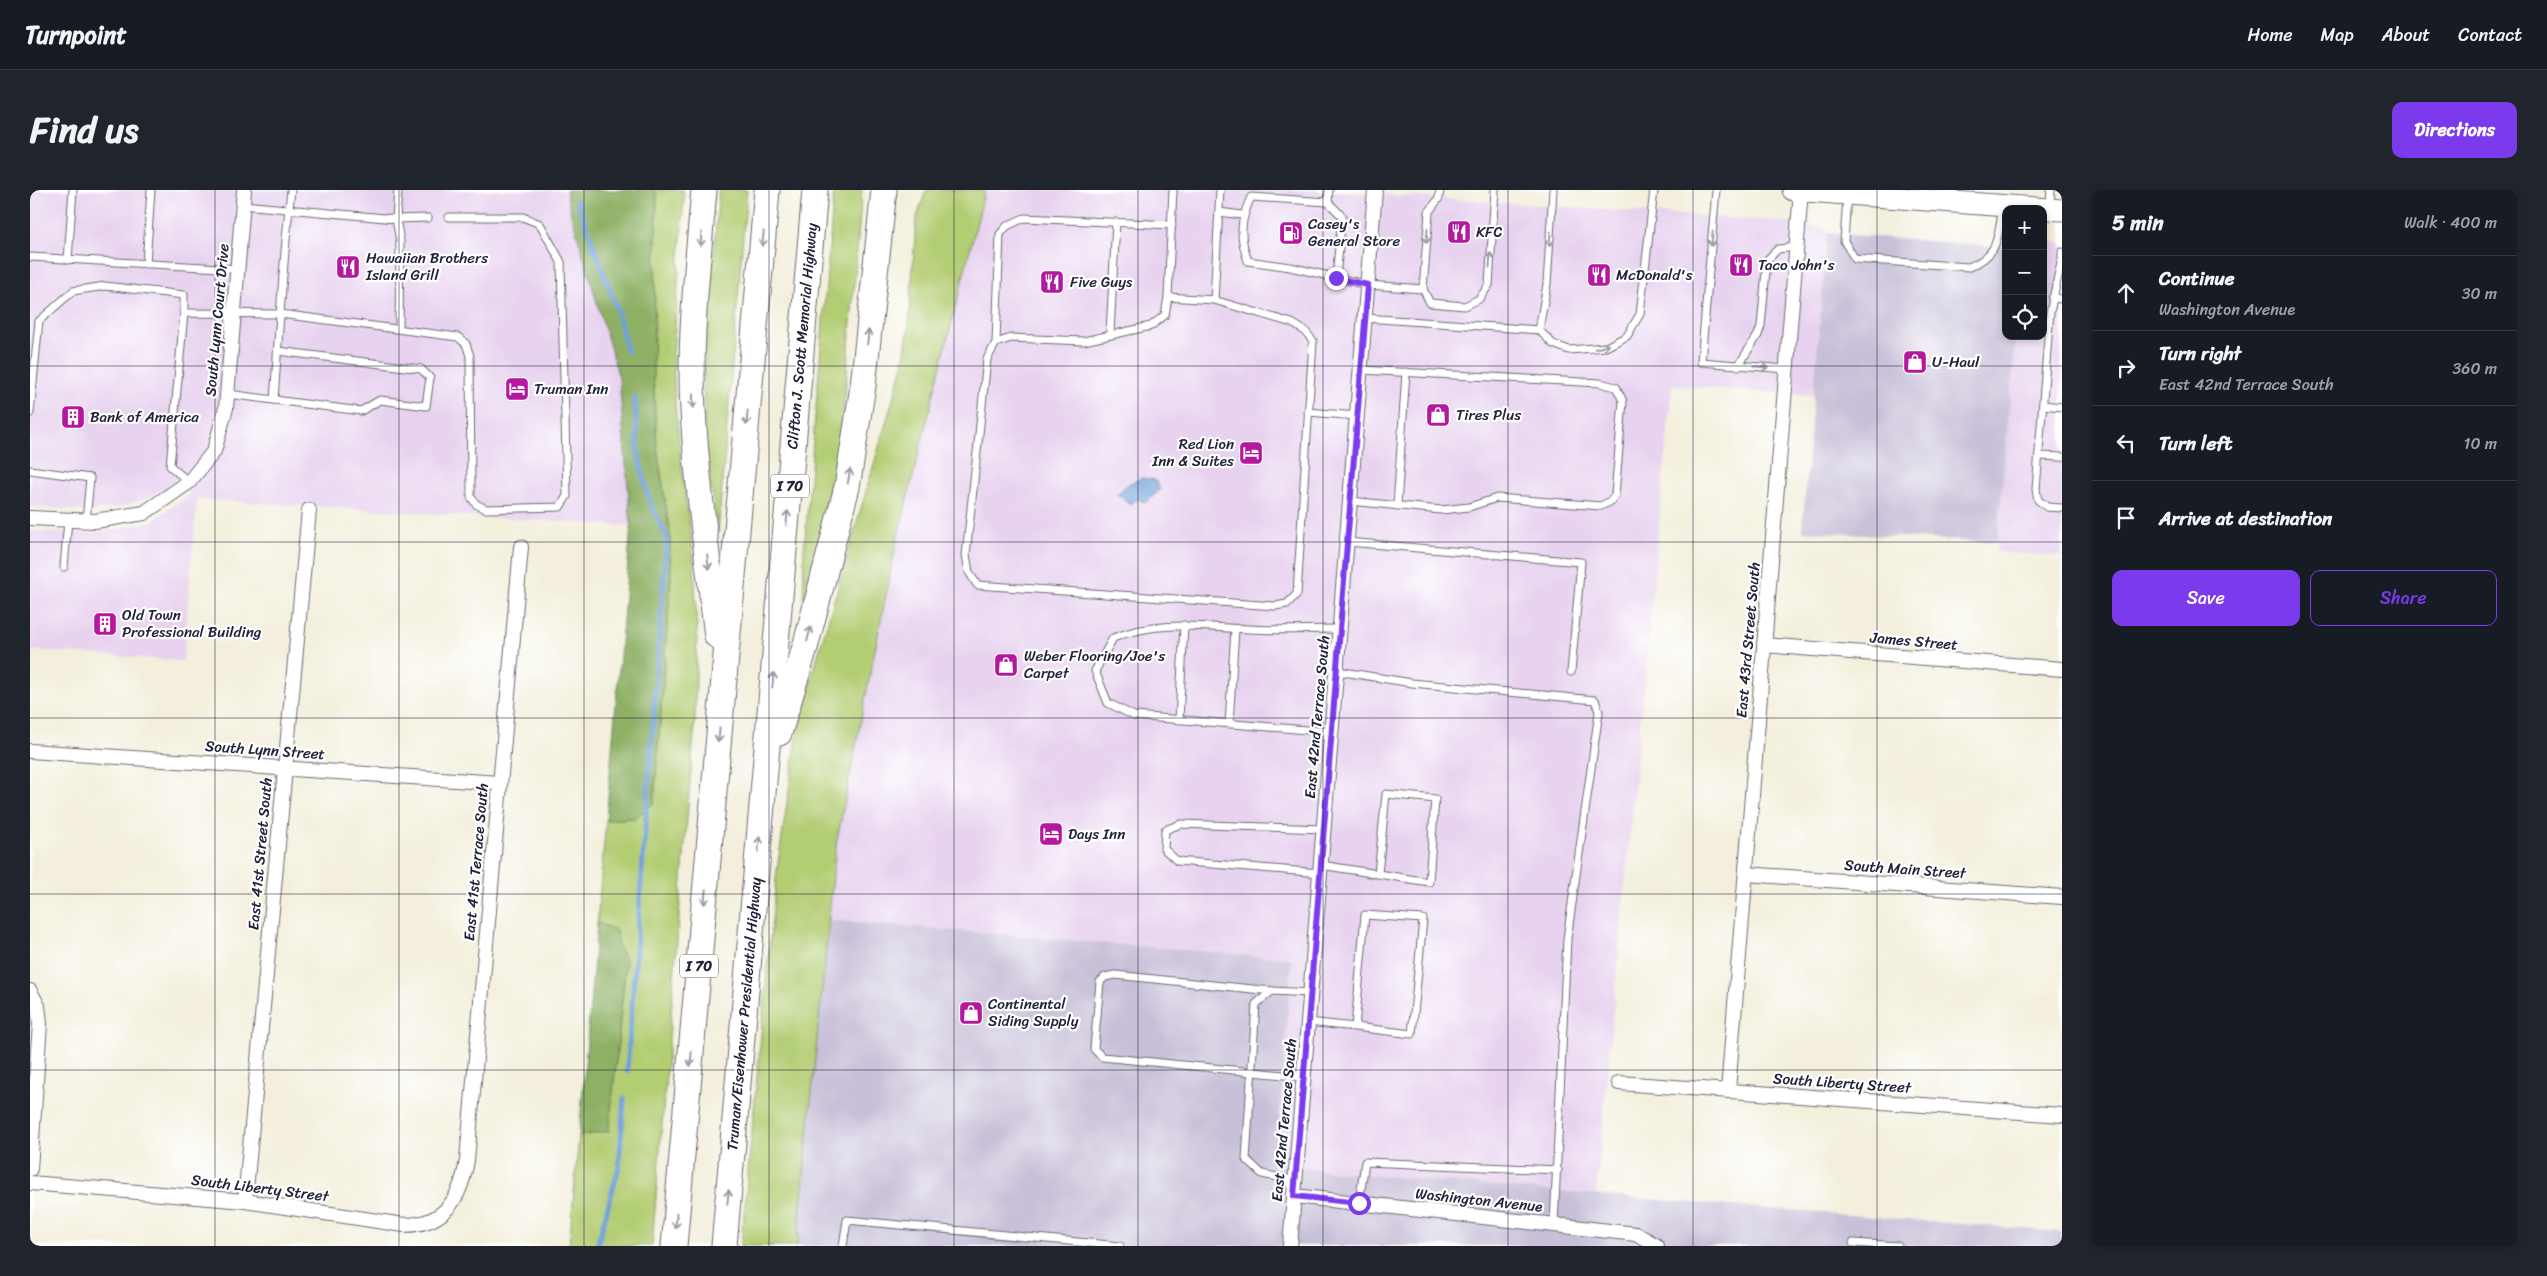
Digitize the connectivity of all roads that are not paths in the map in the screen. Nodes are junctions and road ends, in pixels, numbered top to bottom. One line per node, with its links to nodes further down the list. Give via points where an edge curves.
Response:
1 (73, 190): 43 (lane)
2 (150, 190): 45 (lane)
3 (244, 190): 27 (street, South Lynn Court Drive)
4 (291, 190): 30 (lane)
5 (398, 190): 37 (lane)
6 (768, 190): 95 (highway, I 70, one-way to 95)
7 (815, 190): 101 (highway, Clifton J. Scott Memorial Highway / I 70, one-way to 7)
8 (884, 190): 36 (highway)
9 (902, 190): 36 (highway)
10 (1173, 190): 39 (lane)
11 (1220, 190): 31 (lane)
12 (1329, 190): 25 (lane)
13 (1375, 190): 48 (street, East 42nd Terrace South)
14 (1440, 190): 49 (lane, one-way to 49, via 1439,198 1429,212)
15 (1495, 190): 49 (lane, one-way to 15, via 1430,303 1465,306 1479,299 1489,285)
16 (1554, 190): 59 (lane, one-way to 59, via 1547,284)
17 (1654, 190): 59 (lane, one-way to 17, via 1553,344 1569,350 1606,347 1627,336 1640,314)
18 (1716, 190): 63 (lane, one-way to 63, via 1701,362)
19 (1793, 190): 20 (main road)
20 (1801, 191): 23 (main road); 40 (street, East 43rd Street South)
21 (703, 192): 95 (highway, one-way to 95, via 692,352 692,408)
22 (1251, 193): 25 (lane); 32 (lane)
23 (1851, 193): 24 (main road); 33 (lane, via 1844,240 1855,259 1970,266 1984,260 1996,247)
24 (1908, 194): 29 (main road)
25 (1328, 202): 47 (lane, via 1342,216)
26 (2055, 203): 28 (main road)
27 (243, 205): 30 (lane); 46 (street, South Lynn Court Drive)
28 (2021, 205)
29 (2002, 206)
30 (289, 209): 37 (lane); 56 (lane)
31 (1219, 212): 32 (lane); 53 (lane)
32 (1242, 215): 47 (lane, via 1242,244 1248,261)
33 (2002, 216)
34 (449, 217): 58 (lane, via 523,217 540,224 561,262 567,496 560,507 486,509 476,504 470,497 470,356 466,344 458,337)
35 (428, 218): 37 (lane)
36 (882, 218): 101 (highway, one-way to 36, via 806,644 847,487 863,386)
37 (396, 219): 58 (lane, via 400,241)
38 (1116, 222): 39 (lane); 60 (lane); 61 (lane, via 1024,218 1007,226 1000,234)
39 (1172, 225): 50 (lane)
40 (1797, 247): 63 (lane, via 1778,250 1767,260 1761,326); 64 (street, East 43rd Street South)
41 (2062, 252): 44 (lane)
42 (30, 257): 43 (lane)
43 (68, 260): 45 (lane)
44 (2062, 263): 51 (lane)
45 (146, 264): 46 (lane)
46 (238, 269): 55 (street, South Lynn Court Drive)
47 (1336, 278): 48 (lane)
48 (1368, 285): 49 (lane); 57 (street, East 42nd Terrace South)
49 (1423, 289)
50 (1168, 297): 53 (lane); 60 (lane, via 1165,315 1151,326)
51 (2052, 298): 52 (lane); 69 (lane)
52 (2062, 298)
53 (1214, 300): 71 (lane, via 1292,323 1305,331 1313,341)
54 (184, 312): 55 (lane); 72 (lane, via 184,295 105,286 73,291 39,321); 77 (lane, via 170,466)
55 (235, 314): 56 (lane); 67 (street, South Lynn Court Drive)
56 (280, 314): 58 (lane); 62 (lane)
57 (1365, 318): 59 (lane); 65 (street, East 42nd Terrace South)
58 (399, 328)
59 (1539, 330)
60 (1110, 333): 61 (lane, via 1084,341 1010,338)
61 (996, 343): 71 (lane, via 987,359 966,555 969,572 977,585 1275,606 1287,604 1297,594)
62 (278, 351): 68 (lane); 68 (lane, via 421,369 430,378 426,406 380,400 361,411)
63 (1738, 366): 64 (lane, one-way to 64)
64 (1786, 369): 91 (street, East 43rd Street South)
65 (1361, 370): 66 (lane); 73 (street, East 42nd Terrace South)
66 (1406, 372): 79 (lane); 79 (lane, via 1600,383 1616,387 1623,401 1615,495 1601,506 1497,498 1469,507 1441,510)
67 (228, 394): 68 (lane); 77 (street, South Lynn Court Drive, via 214,452)
68 (274, 400)
69 (2043, 405): 70 (lane); 74 (lane)
70 (2062, 406)
71 (1308, 412): 73 (lane)
72 (30, 414)
73 (1357, 416): 78 (street, East 42nd Terrace South)
74 (2039, 456): 75 (lane); 80 (lane, via 2038,500 2047,507)
75 (2062, 457)
76 (30, 470): 84 (lane, via 90,478)
77 (189, 482): 84 (street, South Lynn Court Drive, via 144,513)
78 (1350, 501): 79 (lane); 85 (street, East 42nd Terrace South)
79 (1397, 506)
80 (2062, 508)
81 (309, 510): 100 (street, East 41st Street South)
82 (30, 518): 83 (street, South Lynn Court Drive)
83 (68, 520): 84 (street, South Lynn Court Drive); 87 (lane)
84 (86, 521)
85 (1347, 542): 90 (street, East 42nd Terrace South); 94 (lane, via 1581,562)
86 (521, 547): 102 (street, East 41st Terrace South)
87 (64, 567)
88 (1184, 625): 89 (lane); 96 (lane); 96 (lane, via 1135,629 1113,638 1096,671 1108,703 1134,716)
89 (1235, 629): 90 (lane); 97 (lane)
90 (1340, 629): 93 (street, East 42nd Terrace South)
91 (1764, 645): 92 (street, James Street); 106 (street, East 43rd Street South)
92 (2062, 669)
93 (1337, 671): 98 (street, East 42nd Terrace South); 119 (lane, via 1412,682 1595,700 1599,712 1568,939)
94 (1571, 672)
95 (724, 687): 129 (highway, I 70, one-way to 129)
96 (1179, 720): 97 (lane)
97 (1229, 724): 98 (lane)
98 (1332, 732): 103 (street, East 42nd Terrace South)
99 (30, 751): 100 (street, South Lynn Street)
100 (284, 768): 102 (street, South Lynn Street); 124 (street, East 41st Street South)
101 (765, 781): 130 (highway, Truman/Eisenhower Presidential Highway / I 70, one-way to 101)
102 (499, 783): 120 (street, East 41st Terrace South)
103 (1324, 829): 104 (street, East 42nd Terrace South); 104 (lane, via 1181,824 1165,830 1164,849 1177,861)
104 (1321, 869): 105 (lane); 110 (street, East 42nd Terrace South)
105 (1378, 874): 105 (lane, via 1386,794 1435,799 1429,882)
106 (1746, 874): 107 (street, South Main Street); 116 (street, East 43rd Street South)
107 (2062, 897)
108 (1272, 991): 110 (lane); 113 (lane, via 1256,1004); 113 (lane, via 1115,976 1105,977 1100,982 1094,1049 1102,1056)
109 (30, 992): 118 (street, via 38,1006 40,1022)
110 (1311, 993): 111 (street, East 42nd Terrace South)
111 (1308, 1022): 112 (lane); 114 (street, East 42nd Terrace South)
112 (1355, 1027): 112 (lane, via 1365,915 1423,920 1412,1034)
113 (1252, 1072): 114 (lane); 121 (lane, via 1246,1159 1262,1174)
114 (1304, 1077): 121 (street, East 42nd Terrace South)
115 (1619, 1083): 116 (street, South Liberty Street)
116 (1728, 1091): 117 (street, South Liberty Street)
117 (2062, 1115)
118 (30, 1169)
119 (1558, 1170): 125 (lane, via 1365,1162); 126 (lane)
120 (464, 1180): 124 (street, South Liberty Street, via 448,1209 427,1222 414,1225)
121 (1296, 1181): 123 (street, East 42nd Terrace South)
122 (30, 1184): 124 (street, South Liberty Street)
123 (1294, 1196): 125 (street, Washington Avenue); 133 (street, East 42nd Terrace South)
124 (245, 1202)
125 (1359, 1203): 126 (street, Washington Avenue)
126 (1554, 1225): 134 (street, Washington Avenue, via 1636,1234)
127 (1853, 1243): 135 (lane)
128 (1106, 1245): 131 (lane, via 847,1220); 132 (lane)
129 (674, 1246)
130 (724, 1246)
131 (843, 1246)
132 (1120, 1246)
133 (1290, 1246)
134 (1657, 1246)
135 (1898, 1246)

